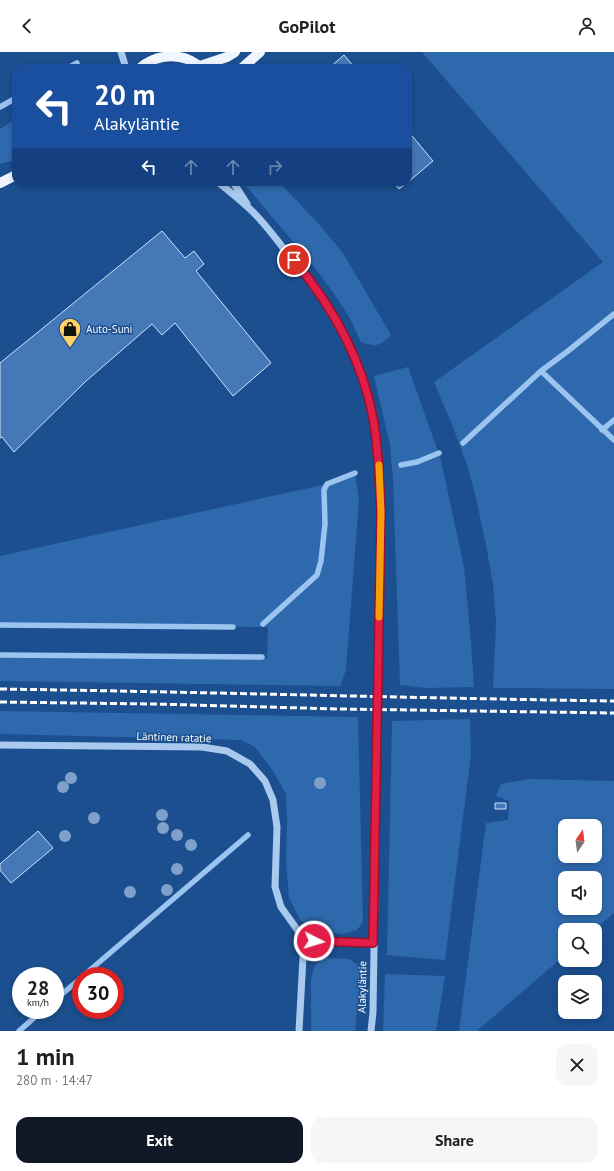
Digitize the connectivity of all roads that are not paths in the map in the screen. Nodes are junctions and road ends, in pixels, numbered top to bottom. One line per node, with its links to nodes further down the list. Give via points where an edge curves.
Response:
1 (121, 52): 5 (street)
2 (235, 52): 8 (main road)
3 (260, 52): 9 (main road)
4 (170, 53): 6 (main road); 7 (main road)
5 (125, 64)
6 (145, 64)
7 (197, 64)
8 (208, 64)
9 (246, 64)
10 (12, 177): 11 (main road)
11 (0, 183)
12 (223, 186): 14 (street, Alakyläntie)
13 (236, 186): 14 (street, Alakyläntie)
14 (253, 212): 17 (street, Alakyläntie, via 304,272 337,320 358,364 373,418 381,512)
15 (0, 745): 16 (street, Läntinen ratatie, via 202,747 227,751 250,764 266,781 273,800 276,828 275,887 280,907)
16 (304, 939): 17 (street); 18 (street)
17 (373, 943): 19 (street, Alakyläntie)
18 (299, 1031)
19 (371, 1031)

